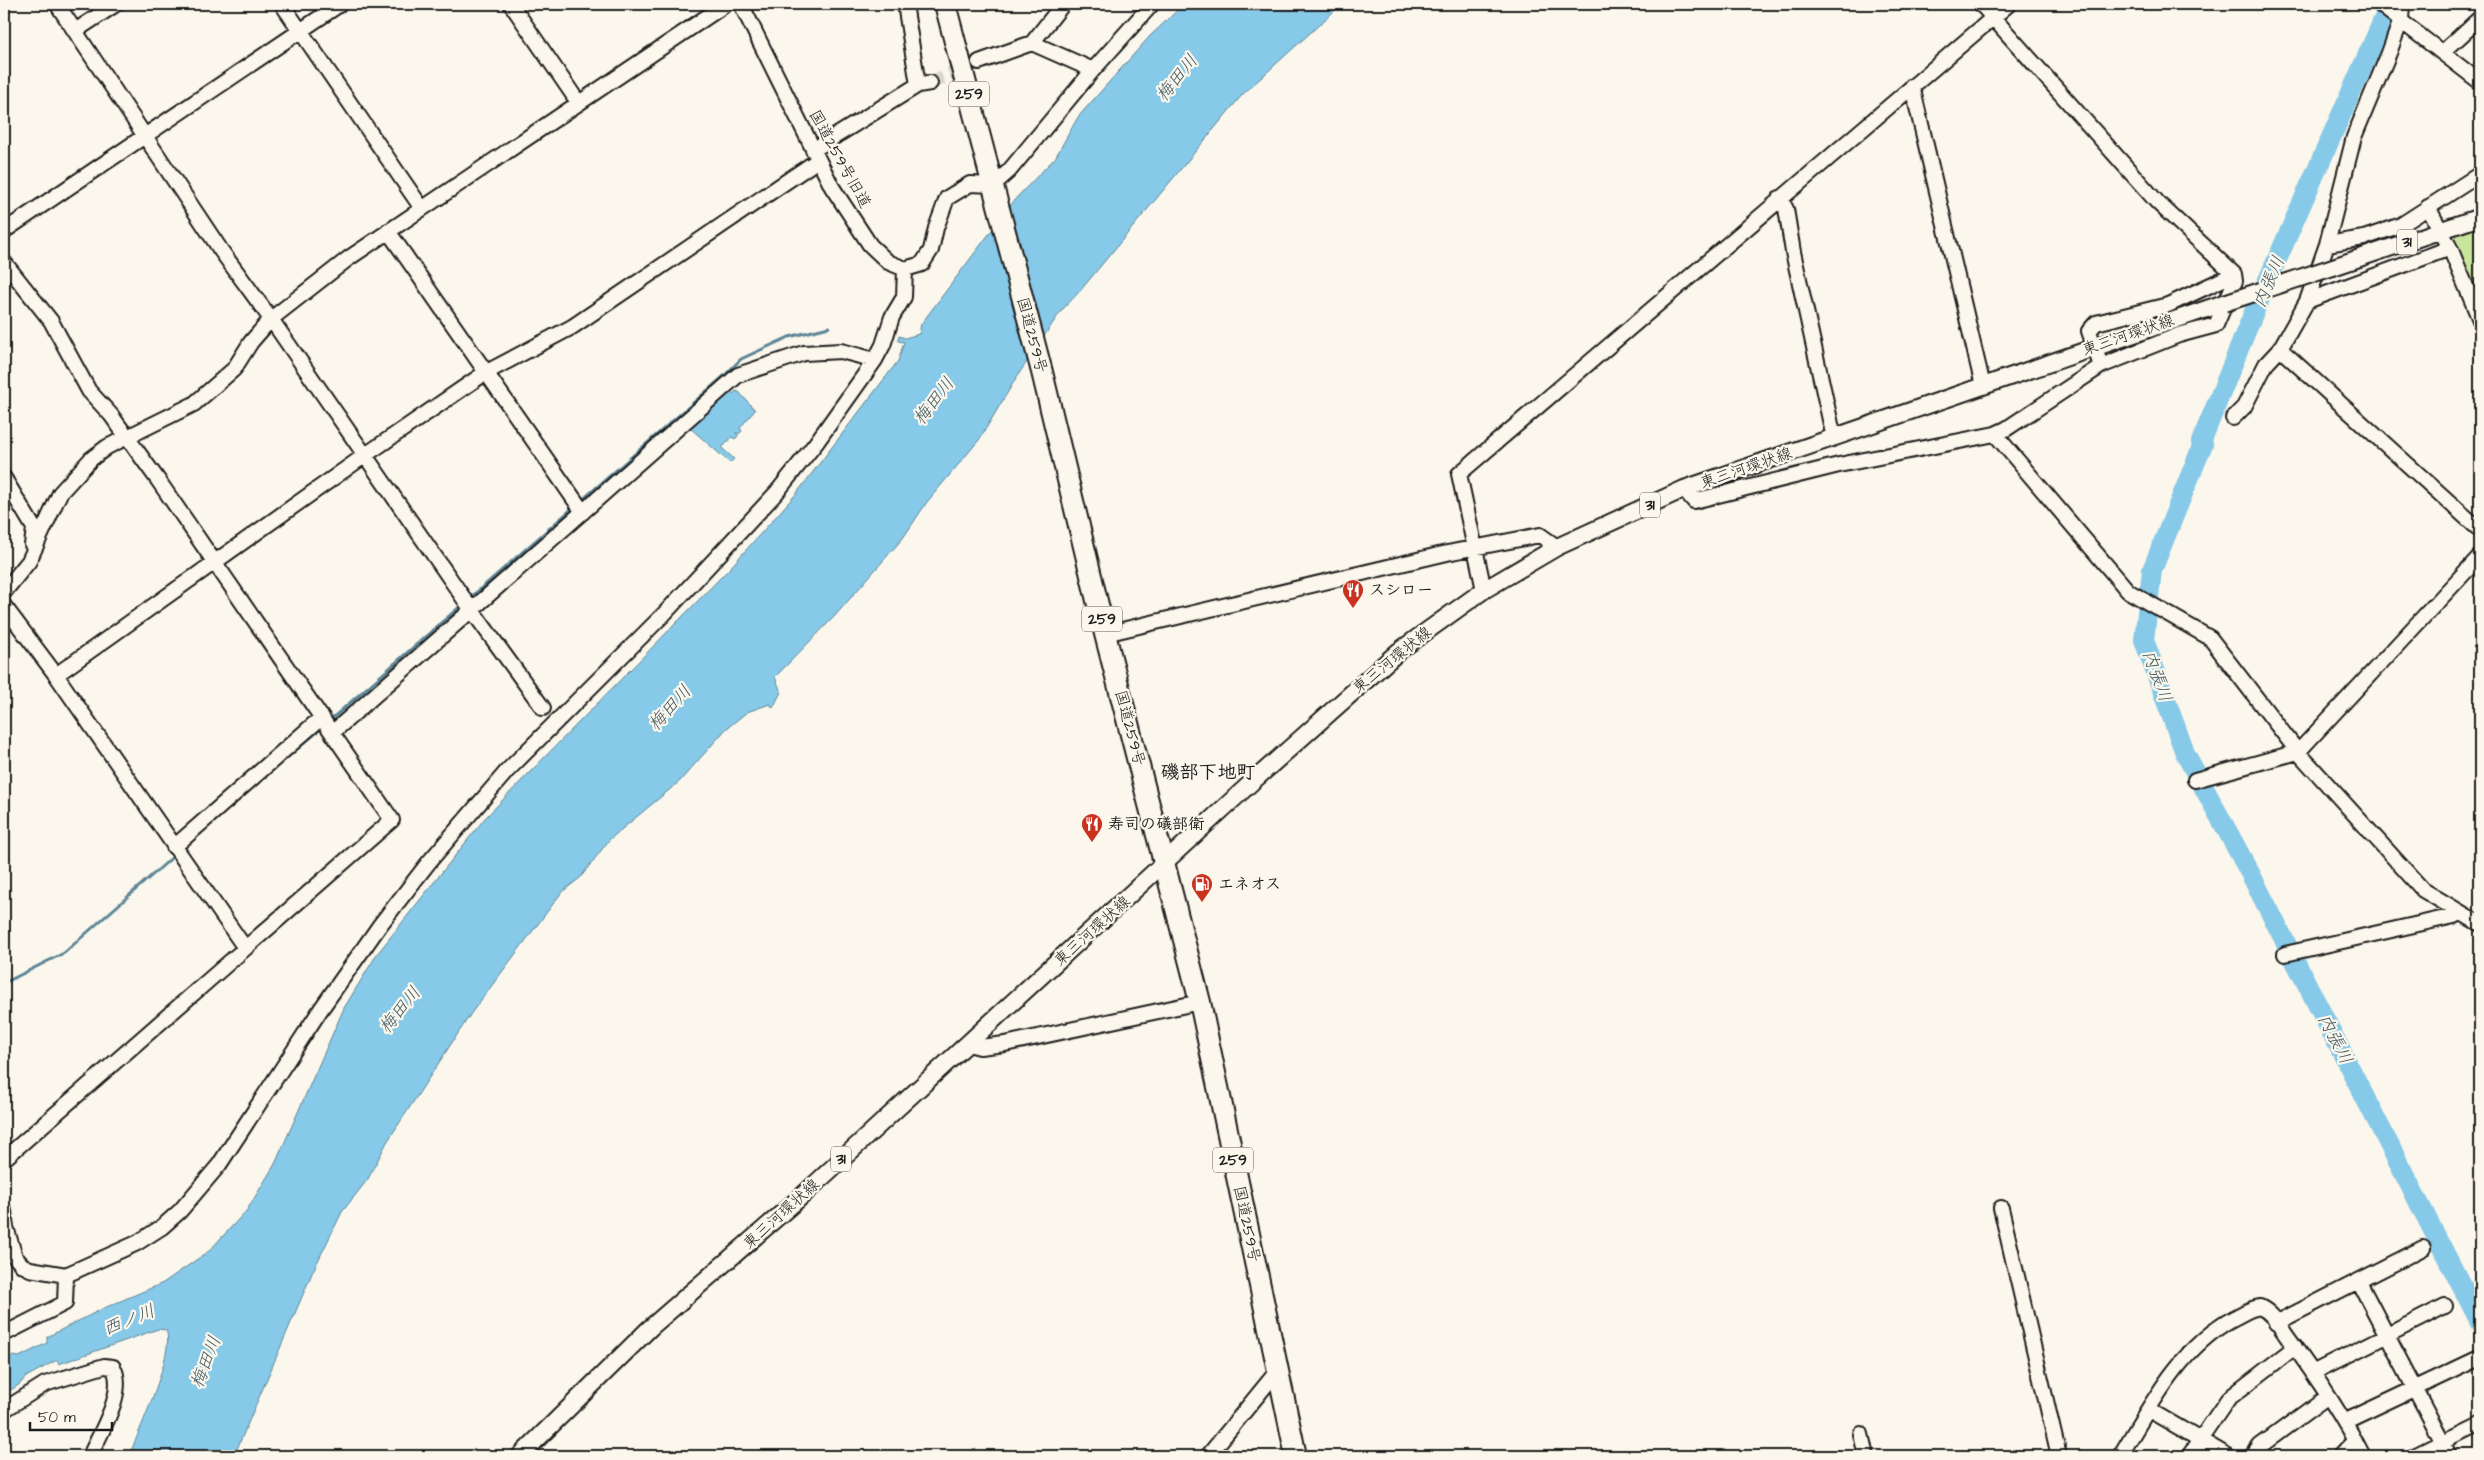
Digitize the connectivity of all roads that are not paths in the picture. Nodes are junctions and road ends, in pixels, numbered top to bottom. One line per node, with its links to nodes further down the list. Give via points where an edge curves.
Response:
1 (57, 4): 19 (street)
2 (116, 4): 19 (street)
3 (282, 4): 20 (street)
4 (340, 4): 20 (street)
5 (511, 4): 27 (street)
6 (726, 4): 27 (street)
7 (742, 4): 29 (street, 国道259号旧道)
8 (905, 4): 29 (street, via 924,84)
9 (945, 4): 31 (highway, 国道259号 / 259)
10 (1063, 4): 21 (street)
11 (1152, 4): 24 (street)
12 (1981, 4): 16 (street)
13 (2009, 4): 16 (street)
14 (2379, 4): 18 (street)
15 (2402, 4): 18 (street)
16 (1994, 17): 26 (street); 43 (street, via 2158,204)
17 (2480, 18): 22 (street)
18 (2401, 20): 22 (street); 39 (street, via 2354,137)
19 (75, 30): 28 (street)
20 (300, 31): 28 (street); 33 (street)
21 (1032, 43): 23 (street); 24 (street)
22 (2443, 52): 25 (street)
23 (979, 62)
24 (1093, 70): 31 (street, via 1009,171)
25 (2480, 82)
26 (1912, 86): 32 (street); 52 (street)
27 (578, 102): 33 (street)
28 (146, 134): 37 (street); 45 (street, via 222,252)
29 (816, 155): 42 (street, 国道259号旧道, via 832,187 870,245 888,262); 51 (street, via 572,327)
30 (2480, 174): 34 (street)
31 (993, 185): 42 (street, via 970,184 947,198 931,250 922,264); 71 (highway, 国道259号 / 259)
32 (1780, 198): 56 (street, via 1786,209 1792,252); 63 (street, via 1459,474)
33 (421, 207): 38 (street)
34 (2428, 207): 36 (street); 39 (street, via 2401,225 2373,235)
35 (2480, 217): 36 (main road, 東三河環状線 / 31)
36 (2442, 230): 40 (street); 47 (main road, 東三河環状線 / 31, bridge)
37 (4, 231)
38 (388, 231): 45 (street); 51 (street)
39 (2328, 244): 44 (street)
40 (2450, 248): 44 (street); 46 (street)
41 (4, 262): 55 (street, via 51,321 89,392 111,414)
42 (905, 270): 49 (street, via 904,298 892,317)
43 (2234, 274): 47 (street, via 2168,305 2096,324 2089,331); 50 (street, via 2235,281 2216,325 2179,335)
44 (2307, 301): 48 (street)
45 (271, 319): 55 (street, via 234,369 210,391 194,404); 57 (street)
46 (2480, 320)
47 (2092, 347): 50 (street); 52 (main road, 東三河環状線 / 31)
48 (2280, 349): 53 (street, via 2266,364 2244,407); 61 (street)
49 (875, 360): 60 (street, via 841,351 804,353 738,375); 89 (street, via 777,492 665,613 507,771 429,862 321,1009 219,1165 180,1211 137,1243)
50 (2101, 366): 54 (street)
51 (486, 373): 57 (street); 60 (street)
52 (1982, 386): 56 (main road, 東三河環状線 / 31)
53 (2232, 418)
54 (1995, 434): 59 (street, via 1839,465 1694,501); 75 (street, via 2134,596 2210,638)
55 (127, 437): 65 (street, via 91,460 60,494); 66 (street)
56 (1834, 438): 59 (main road, 東三河環状線 / 31)
57 (364, 456): 66 (street); 69 (street)
58 (4, 478): 65 (street, via 34,528)
59 (1684, 489): 62 (main road, 東三河環状線 / 31)
60 (580, 506): 69 (street)
61 (2480, 530)
62 (1557, 547): 63 (street, via 1540,535); 67 (main road, 東三河環状線 / 31)
63 (1473, 549): 67 (street); 71 (street, via 1447,552)
64 (2480, 556): 75 (street)
65 (29, 561): 68 (street)
66 (215, 562): 72 (street); 74 (street)
67 (1484, 590): 78 (main road, 東三河環状線 / 31, via 1399,651)
68 (4, 592)
69 (467, 604): 73 (street); 74 (street)
70 (4, 606): 72 (street)
71 (1105, 634): 78 (highway, 国道259号 / 259)
72 (56, 675): 77 (street)
73 (543, 708)
74 (327, 724): 77 (street); 81 (street, via 392,820)
75 (2298, 752): 76 (street); 79 (street, via 2423,890)
76 (2195, 780)
77 (177, 850): 81 (street)
78 (1164, 865): 83 (highway, 国道259号 / 259); 84 (main road, 東三河環状線 / 31)
79 (2458, 913): 80 (street); 82 (street)
80 (2480, 924)
81 (245, 948): 85 (street)
82 (2285, 954)
83 (1200, 1002): 84 (street, via 1005,1044 980,1047); 97 (highway, 国道259号 / 259)
84 (968, 1044): 110 (main road, 東三河環状線 / 31, via 650,1328)
85 (4, 1159)
86 (2001, 1208): 114 (street)
87 (4, 1211): 89 (street, via 15,1257 30,1269)
88 (2424, 1248): 90 (street)
89 (66, 1275): 93 (street, via 65,1303)
90 (2359, 1282): 92 (street); 94 (street)
91 (2445, 1306): 94 (street)
92 (2276, 1323): 95 (street); 102 (street, via 2271,1314 2260,1307 2223,1324 2183,1359)
93 (4, 1334)
94 (2386, 1335): 98 (street); 99 (street)
95 (2295, 1347): 98 (street); 106 (street, via 2228,1399)
96 (2476, 1359): 99 (street)
97 (1279, 1369): 111 (street); 112 (highway, 国道259号 / 259)
98 (2314, 1372): 100 (street)
99 (2415, 1388): 103 (street); 108 (street)
100 (2328, 1396): 103 (street); 118 (street, via 2260,1446)
101 (4, 1410): 109 (street, via 45,1384 104,1366 113,1367 118,1389)
102 (2149, 1410): 106 (street); 115 (street)
103 (2346, 1421): 107 (street)
104 (2480, 1424): 108 (street)
105 (1861, 1434): 113 (street)
106 (2200, 1440): 116 (street); 117 (street)
107 (2355, 1440): 119 (street); 120 (street)
108 (2442, 1442): 121 (street); 122 (street)
109 (90, 1456)
110 (520, 1456)
111 (1208, 1456)
112 (1296, 1456)
113 (1866, 1456)
114 (2059, 1456)
115 (2120, 1456)
116 (2189, 1456)
117 (2228, 1456)
118 (2253, 1456)
119 (2340, 1456)
120 (2363, 1456)
121 (2415, 1456)
122 (2450, 1456)

